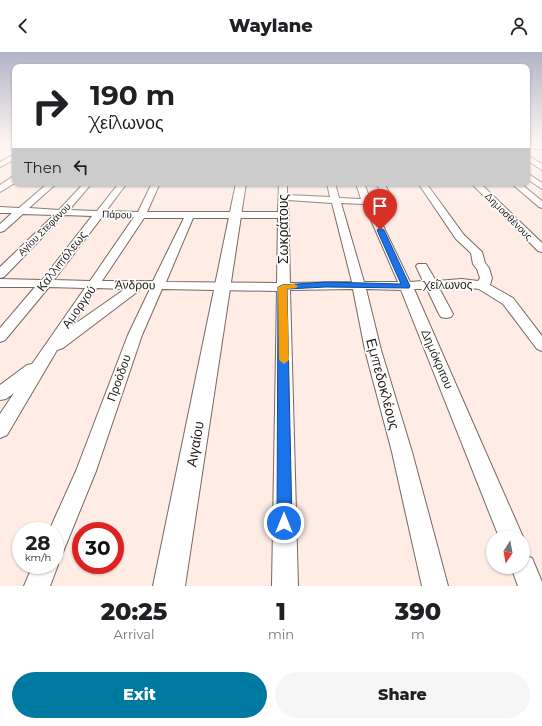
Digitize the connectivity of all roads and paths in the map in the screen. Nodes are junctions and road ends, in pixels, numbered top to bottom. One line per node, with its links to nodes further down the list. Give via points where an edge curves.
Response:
1 (530, 177): 14 (street)
2 (12, 181): 15 (street)
3 (50, 186): 21 (street)
4 (85, 186): 22 (street, Αγίου Στεφάνου)
5 (121, 186): 23 (street, Καλλιπόλεως)
6 (155, 186): 24 (street, Αμοργού)
7 (240, 186): 27 (main road, Αιγαίου)
8 (332, 186): 17 (street, Εμπεδοκλέους)
9 (361, 186): 18 (street, Δημόκριτου)
10 (382, 186): 18 (street, via 387,198 380,202)
11 (424, 186): 41 (street, via 460,236 476,252 486,278)
12 (478, 186): 29 (street, Δημοσθένους)
13 (519, 186): 19 (street)
14 (542, 187)
15 (0, 189)
16 (283, 190): 17 (street); 26 (street, Σωκράτους)
17 (335, 200): 18 (street); 39 (street, Εμπεδοκλέους)
18 (368, 202): 40 (street, Δημόκριτου)
19 (542, 205)
20 (0, 210): 21 (street, Πάρου)
21 (21, 211): 22 (street, Πάρου); 28 (street)
22 (62, 212): 23 (street, Πάρου); 31 (street, Αγίου Στεφάνου)
23 (99, 213): 24 (street, Πάρου); 33 (street, Καλλιπόλεως)
24 (141, 214): 25 (street, Πάρου); 34 (street, Αμοργού)
25 (190, 215): 27 (street, Πάρου); 37 (street, Προόδου)
26 (283, 215): 27 (street, Πάρου); 42 (street, Σωκράτους)
27 (235, 216): 38 (main road, Αιγαίου)
28 (0, 229)
29 (542, 249)
30 (422, 266): 36 (street)
31 (0, 274)
32 (0, 284): 33 (street, Άνδρου)
33 (45, 284): 34 (street, Άνδρου); 44 (street, Καλλιπόλεως)
34 (94, 285): 35 (street, Άνδρου); 46 (street, Αμοργού)
35 (138, 285): 37 (street, Άνδρου); 46 (street, via 67,337)
36 (432, 285): 40 (street, Χείλωνος); 41 (street, Χείλωνος, via 462,283); 43 (street)
37 (157, 286): 38 (street, Άνδρου); 49 (street, Προόδου, via 135,335 86,471)
38 (222, 286): 42 (street, Χείλωνος); 54 (main road, Αιγαίου)
39 (360, 286): 40 (street, Χείλωνος); 42 (street, Χείλωνος); 56 (street, Εμπεδοκλέους, via 373,350 402,452)
40 (406, 286): 50 (street, Δημόκριτου)
41 (483, 286): 45 (street, Χείλωνος, via 512,306)
42 (282, 287): 55 (street, Σωκράτους)
43 (446, 314)
44 (0, 337)
45 (542, 346)
46 (40, 364): 47 (street); 48 (street, Αμοργού)
47 (0, 394)
48 (0, 430)
49 (64, 523)
50 (507, 530)
51 (42, 574): 53 (street)
52 (526, 574): 57 (street)
53 (37, 586)
54 (169, 586)
55 (285, 586)
56 (434, 586)
57 (531, 586)

